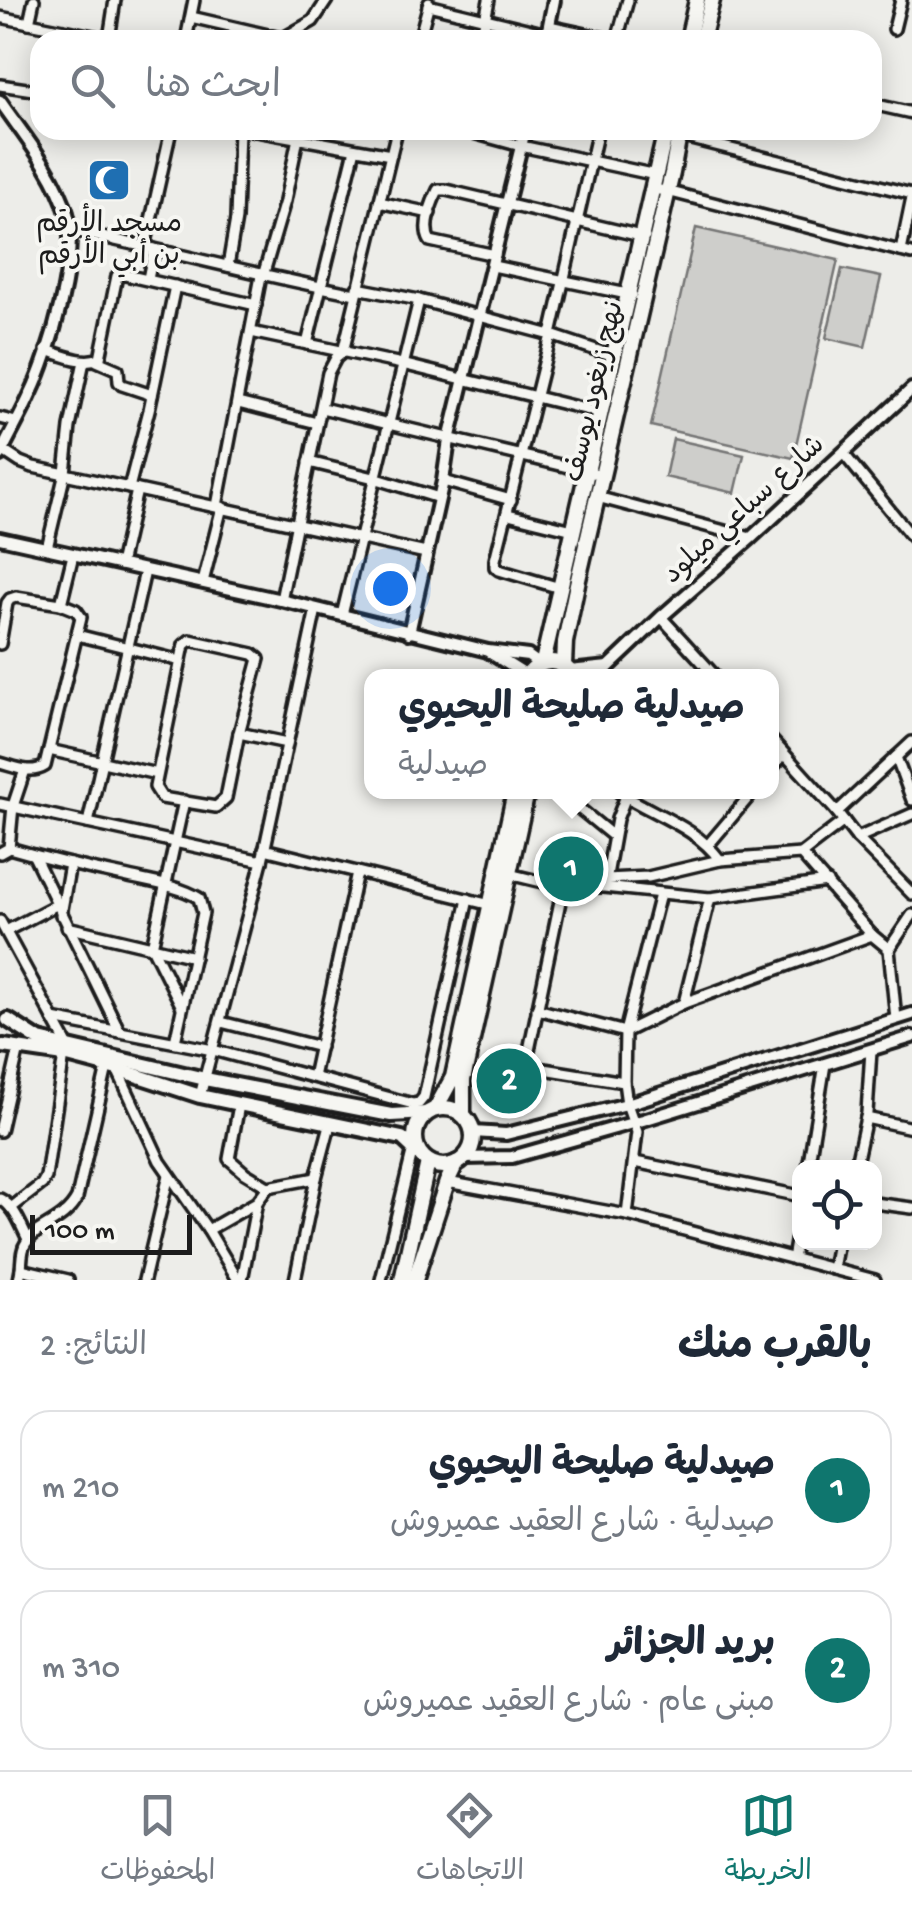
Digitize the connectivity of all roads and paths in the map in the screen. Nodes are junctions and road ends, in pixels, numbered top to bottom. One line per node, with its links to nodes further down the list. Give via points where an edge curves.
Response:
1 (34, 0): 15 (street)
2 (116, 0): 18 (street)
3 (194, 0): 12 (street)
4 (327, 0): 21 (street)
5 (489, 0): 14 (street)
6 (554, 0): 25 (street)
7 (628, 0): 26 (street)
8 (697, 0): 27 (main road)
9 (712, 0): 28 (main road)
10 (901, 0): 16 (street)
11 (429, 2): 14 (street); 22 (street)
12 (191, 16): 19 (street); 20 (street)
13 (0, 17): 15 (street)
14 (485, 19): 23 (street); 24 (street)
15 (29, 23): 17 (street)
16 (894, 29)
17 (63, 30)
18 (112, 30)
19 (188, 30)
20 (245, 30)
21 (296, 30)
22 (422, 30)
23 (482, 30)
24 (534, 30)
25 (549, 30)
26 (619, 30)
27 (690, 30)
28 (704, 30)
29 (0, 86): 30 (street)
30 (30, 90)
31 (0, 101): 56 (street, via 53,180)
32 (882, 106): 33 (street)
33 (912, 113)
34 (168, 140): 58 (street)
35 (239, 140): 62 (street)
36 (298, 140): 63 (street)
37 (308, 140): 45 (street)
38 (334, 140): 45 (street)
39 (395, 140): 48 (street)
40 (499, 140): 46 (street)
41 (522, 140): 46 (street)
42 (596, 140): 49 (street)
43 (672, 140): 50 (main road, نهج زيغود يوسف)
44 (705, 140): 51 (street)
45 (333, 145): 47 (street)
46 (521, 146): 49 (street); 53 (street)
47 (356, 149): 48 (street); 67 (street)
48 (392, 154): 52 (street)
49 (592, 160): 50 (street); 55 (street)
50 (658, 185): 57 (main road, نهج زيغود يوسف); 59 (street)
51 (912, 196): 59 (street)
52 (379, 202): 54 (street); 68 (street)
53 (507, 203): 54 (street, via 442,189); 55 (street); 61 (street)
54 (430, 213): 61 (street, via 430,241)
55 (576, 222): 57 (street); 65 (street)
56 (70, 230): 58 (street); 77 (street, via 63,291)
57 (650, 237): 69 (main road, نهج زيغود يوسف); 70 (main road, نهج زيغود يوسف)
58 (150, 248): 62 (street); 64 (street)
59 (900, 251): 60 (street)
60 (912, 254)
61 (494, 260): 65 (street); 73 (street)
62 (228, 266): 63 (street)
63 (262, 276): 67 (street); 72 (street)
64 (148, 280): 66 (street); 80 (street, via 118,276)
65 (563, 281): 69 (street); 75 (street)
66 (175, 286): 72 (street); 85 (street)
67 (321, 288): 68 (street); 76 (street)
68 (357, 291): 71 (street); 78 (street)
69 (628, 294): 70 (street); 79 (main road, نهج زيغود يوسف)
70 (644, 297): 100 (main road, نهج زيغود يوسف)
71 (419, 300): 73 (street); 82 (street)
72 (256, 304): 74 (street)
73 (478, 316): 75 (street); 83 (street)
74 (251, 332): 76 (street); 87 (street)
75 (551, 335): 79 (street); 86 (street)
76 (308, 344): 78 (street)
77 (46, 350): 81 (street); 91 (street)
78 (343, 352): 82 (street); 88 (street, via 328,373)
79 (614, 356): 89 (main road, نهج زيغود يوسف)
80 (97, 360): 81 (street); 85 (street, via 116,368 122,386)
81 (84, 361): 99 (street)
82 (402, 364): 83 (street); 93 (street)
83 (464, 379): 86 (street); 94 (street)
84 (912, 389): 96 (street, شارع سباعي ميلود)
85 (152, 395): 103 (street)
86 (536, 398): 89 (street); 97 (street)
87 (238, 402): 92 (street); 107 (street)
88 (322, 408): 92 (street); 93 (street)
89 (601, 413): 100 (main road, نهج زيغود يوسف)
90 (0, 418): 91 (street)
91 (16, 422): 95 (street)
92 (318, 423): 98 (street)
93 (389, 424): 94 (street); 101 (street)
94 (449, 440): 97 (street); 102 (street)
95 (1, 452): 99 (street)
96 (844, 453): 112 (street); 114 (street, شارع سباعي ميلود)
97 (520, 456): 100 (street); 106 (street)
98 (310, 462): 101 (street); 109 (street)
99 (65, 473): 103 (street); 115 (street)
100 (595, 474): 105 (main road, نهج زيغود يوسف); 110 (main road, نهج زيغود يوسف)
101 (374, 478): 104 (street); 111 (street)
102 (443, 481): 104 (street); 106 (street)
103 (133, 489): 107 (street); 118 (street)
104 (440, 498): 116 (street)
105 (597, 498): 114 (street); 138 (main road, نهج زيغود يوسف, via 565,642)
106 (510, 500): 108 (street)
107 (219, 507): 109 (street); 120 (street)
108 (508, 514): 110 (street); 121 (street, via 496,567)
109 (296, 523): 111 (street); 122 (street)
110 (573, 530): 121 (main road, نهج زيغود يوسف)
111 (361, 537): 116 (street); 125 (street)
112 (912, 537)
113 (0, 538): 115 (street)
114 (751, 538): 126 (street, شارع سباعي ميلود)
115 (47, 548): 117 (street)
116 (426, 553): 127 (street)
117 (72, 555): 118 (street); 123 (street)
118 (120, 566): 119 (street)
119 (145, 571): 120 (street); 130 (street)
120 (203, 582): 122 (street)
121 (560, 588): 133 (main road, نهج زيغود يوسف)
122 (281, 600): 124 (street)
123 (61, 604): 128 (street, via 80,614); 129 (street, via 10,599)
124 (316, 610): 125 (street); 144 (street)
125 (342, 615): 127 (street)
126 (661, 616): 134 (street, شارع سباعي ميلود); 141 (street)
127 (408, 633): 131 (street)
128 (77, 635): 130 (street); 146 (street)
129 (0, 644)
130 (128, 649): 132 (street); 150 (street)
131 (488, 651): 133 (street); 135 (street)
132 (181, 661): 142 (street, via 190,640 257,656); 153 (street)
133 (541, 663): 136 (main road); 137 (main road)
134 (610, 666): 139 (street); 140 (street, شارع سباعي ميلود)
135 (514, 669)
136 (535, 669)
137 (566, 669)
138 (569, 669)
139 (585, 669)
140 (606, 669)
141 (709, 669)
142 (239, 733): 144 (street); 161 (street, via 224,802 212,807)
143 (912, 742): 148 (street)
144 (286, 743): 172 (street)
145 (779, 748): 147 (street)
146 (49, 750): 150 (street); 152 (street, via 45,766)
147 (784, 754): 149 (street); 165 (street)
148 (896, 757): 160 (street); 165 (street)
149 (779, 760)
150 (102, 762): 153 (street); 166 (street)
151 (0, 763): 152 (street)
152 (24, 770): 163 (street)
153 (158, 774): 161 (street, via 158,795)
154 (513, 799): 188 (main road)
155 (525, 799): 179 (main road)
156 (568, 799): 167 (street)
157 (621, 799): 167 (street)
158 (631, 799): 170 (street)
159 (747, 799): 170 (street)
160 (912, 800)
161 (184, 801): 169 (street)
162 (0, 804): 163 (street)
163 (13, 806): 166 (street); 171 (street)
164 (912, 814): 168 (street)
165 (840, 817): 168 (street); 173 (street)
166 (88, 824): 169 (street)
167 (613, 836): 181 (street)
168 (856, 838): 185 (street)
169 (174, 844): 176 (street); 182 (street)
170 (709, 844): 175 (street)
171 (5, 850): 174 (street)
172 (264, 850): 176 (street); 178 (street)
173 (801, 854): 175 (street); 180 (street)
174 (34, 856): 177 (street); 189 (street)
175 (720, 860): 181 (street)
176 (262, 861): 205 (street)
177 (70, 864): 182 (street); 189 (street)
178 (357, 872): 187 (street); 211 (street)
179 (509, 874): 183 (street); 188 (main road)
180 (827, 882): 186 (street); 194 (street)
181 (605, 883): 183 (street); 184 (street)
182 (165, 886): 195 (street); 197 (street, via 190,892 203,905)
183 (563, 887): 200 (street)
184 (660, 894): 186 (street); 207 (street)
185 (912, 894)
186 (710, 898): 198 (street)
187 (468, 899): 188 (street); 218 (street, via 422,1101)
188 (496, 906): 224 (main road, via 452,1077); 225 (main road, via 463,1080)
189 (58, 910): 192 (street); 193 (street)
190 (912, 916): 196 (street)
191 (0, 921): 193 (street)
192 (67, 927): 195 (street); 206 (street)
193 (6, 932): 203 (street)
194 (872, 934): 196 (street); 198 (street)
195 (152, 947): 197 (street); 199 (street)
196 (888, 949): 204 (street)
197 (194, 957): 199 (street)
198 (684, 1003): 207 (street)
199 (182, 1007): 209 (street)
200 (537, 1009): 207 (street); 220 (street, via 528,1055 532,1067)
201 (912, 1014): 204 (street)
202 (4, 1017): 210 (main road, via 11,1032); 215 (main road)
203 (53, 1019): 206 (street); 215 (street)
204 (896, 1019): 223 (street)
205 (221, 1022): 211 (street); 213 (street)
206 (118, 1030): 209 (street)
207 (625, 1032): 220 (street)
208 (912, 1036): 214 (street)
209 (175, 1042): 213 (street)
210 (2, 1047): 212 (main road)
211 (320, 1047): 218 (street)
212 (19, 1048): 215 (main road); 230 (street)
213 (214, 1050): 218 (street); 219 (street)
214 (871, 1050): 216 (street); 226 (street)
215 (67, 1052): 217 (main road); 219 (main road); 245 (street, via 46,1177)
216 (825, 1064): 227 (street); 233 (street)
217 (112, 1068): 221 (main road); 237 (street); 249 (street, via 78,1198 68,1213)
218 (314, 1077)
219 (205, 1079): 221 (street); 224 (main road, via 390,1115)
220 (624, 1082): 223 (street)
221 (200, 1096): 222 (main road)
222 (240, 1104): 228 (main road); 240 (street, via 230,1159)
223 (627, 1104): 227 (street); 231 (street, via 506,1134)
224 (431, 1110): 225 (main road); 232 (main road, via 415,1128)
225 (464, 1115): 231 (main road)
226 (866, 1118): 229 (street); 234 (street)
227 (635, 1122): 235 (street, via 512,1157); 236 (street)
228 (330, 1125): 232 (main road, via 402,1138); 238 (street)
229 (912, 1128)
230 (0, 1132)
231 (473, 1132): 235 (main road)
232 (421, 1156): 235 (main road, via 447,1166); 261 (street); 262 (main road)
233 (809, 1160)
234 (857, 1160)
235 (460, 1161): 239 (main road)
236 (634, 1162): 241 (street); 247 (street)
237 (169, 1174): 248 (street); 258 (street)
238 (316, 1178): 240 (street); 260 (street)
239 (447, 1182): 247 (street); 263 (main road)
240 (268, 1187): 243 (street)
241 (792, 1194)
242 (0, 1199): 245 (street)
243 (257, 1202): 248 (street); 259 (street)
244 (882, 1204): 246 (street)
245 (11, 1208): 249 (street)
246 (912, 1208)
247 (627, 1215): 252 (street)
248 (208, 1230): 259 (street)
249 (28, 1240): 253 (street)
250 (795, 1250): 252 (street)
251 (837, 1250): 254 (street)
252 (793, 1259): 254 (street)
253 (21, 1268): 256 (street); 257 (street)
254 (833, 1269): 255 (street)
255 (854, 1278): 264 (street)
256 (19, 1280)
257 (68, 1280)
258 (144, 1280)
259 (240, 1280)
260 (295, 1280)
261 (382, 1280)
262 (402, 1280)
263 (415, 1280)
264 (875, 1280)

